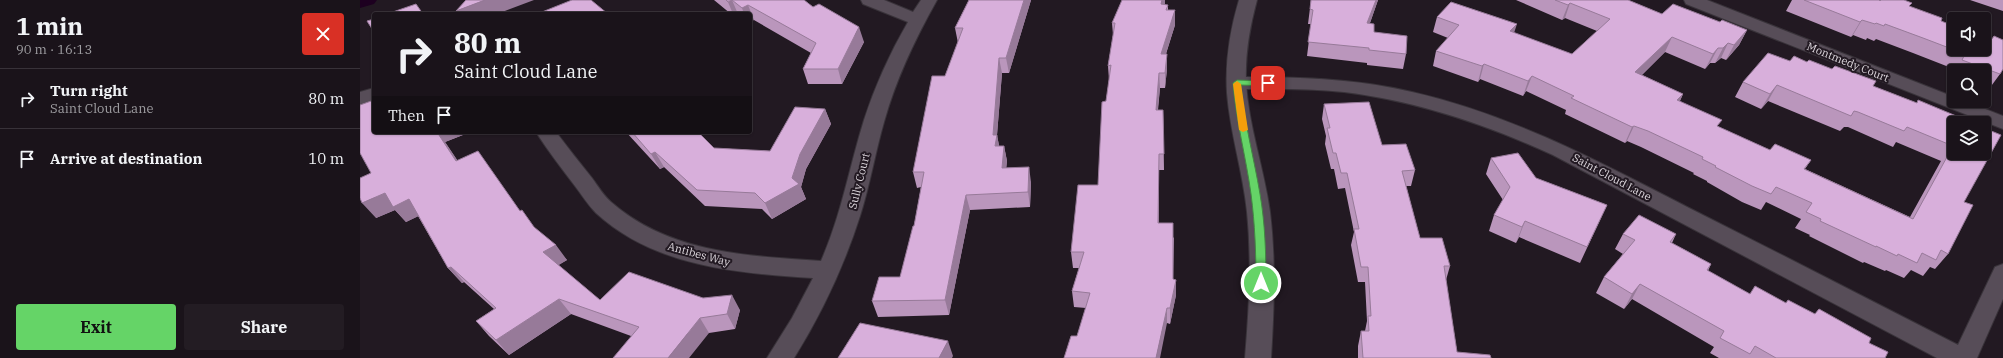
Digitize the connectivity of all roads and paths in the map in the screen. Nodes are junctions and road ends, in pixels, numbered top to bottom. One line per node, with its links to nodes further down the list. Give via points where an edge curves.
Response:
1 (869, 0): 5 (street)
2 (929, 0): 5 (street, Sully Court)
3 (1248, 0): 6 (street, via 1242,18 1237,52)
4 (1692, 0): 9 (street, Montmedy Court)
5 (917, 20): 11 (street, Sully Court, via 891,73 874,121 850,216)
6 (1237, 83): 14 (street, via 1239,107 1256,195 1261,251); 15 (street, Saint Cloud Lane, via 1314,84 1393,93 1445,105 1511,127)
7 (372, 95): 8 (street)
8 (360, 100)
9 (2003, 123)
10 (548, 134): 11 (street, Antibes Way, via 602,206 628,227 661,244 701,257 740,264)
11 (829, 270): 13 (street, Sully Court)
12 (2003, 273): 16 (street)
13 (780, 358)
14 (1258, 358)
15 (1960, 358)
16 (1964, 358)

